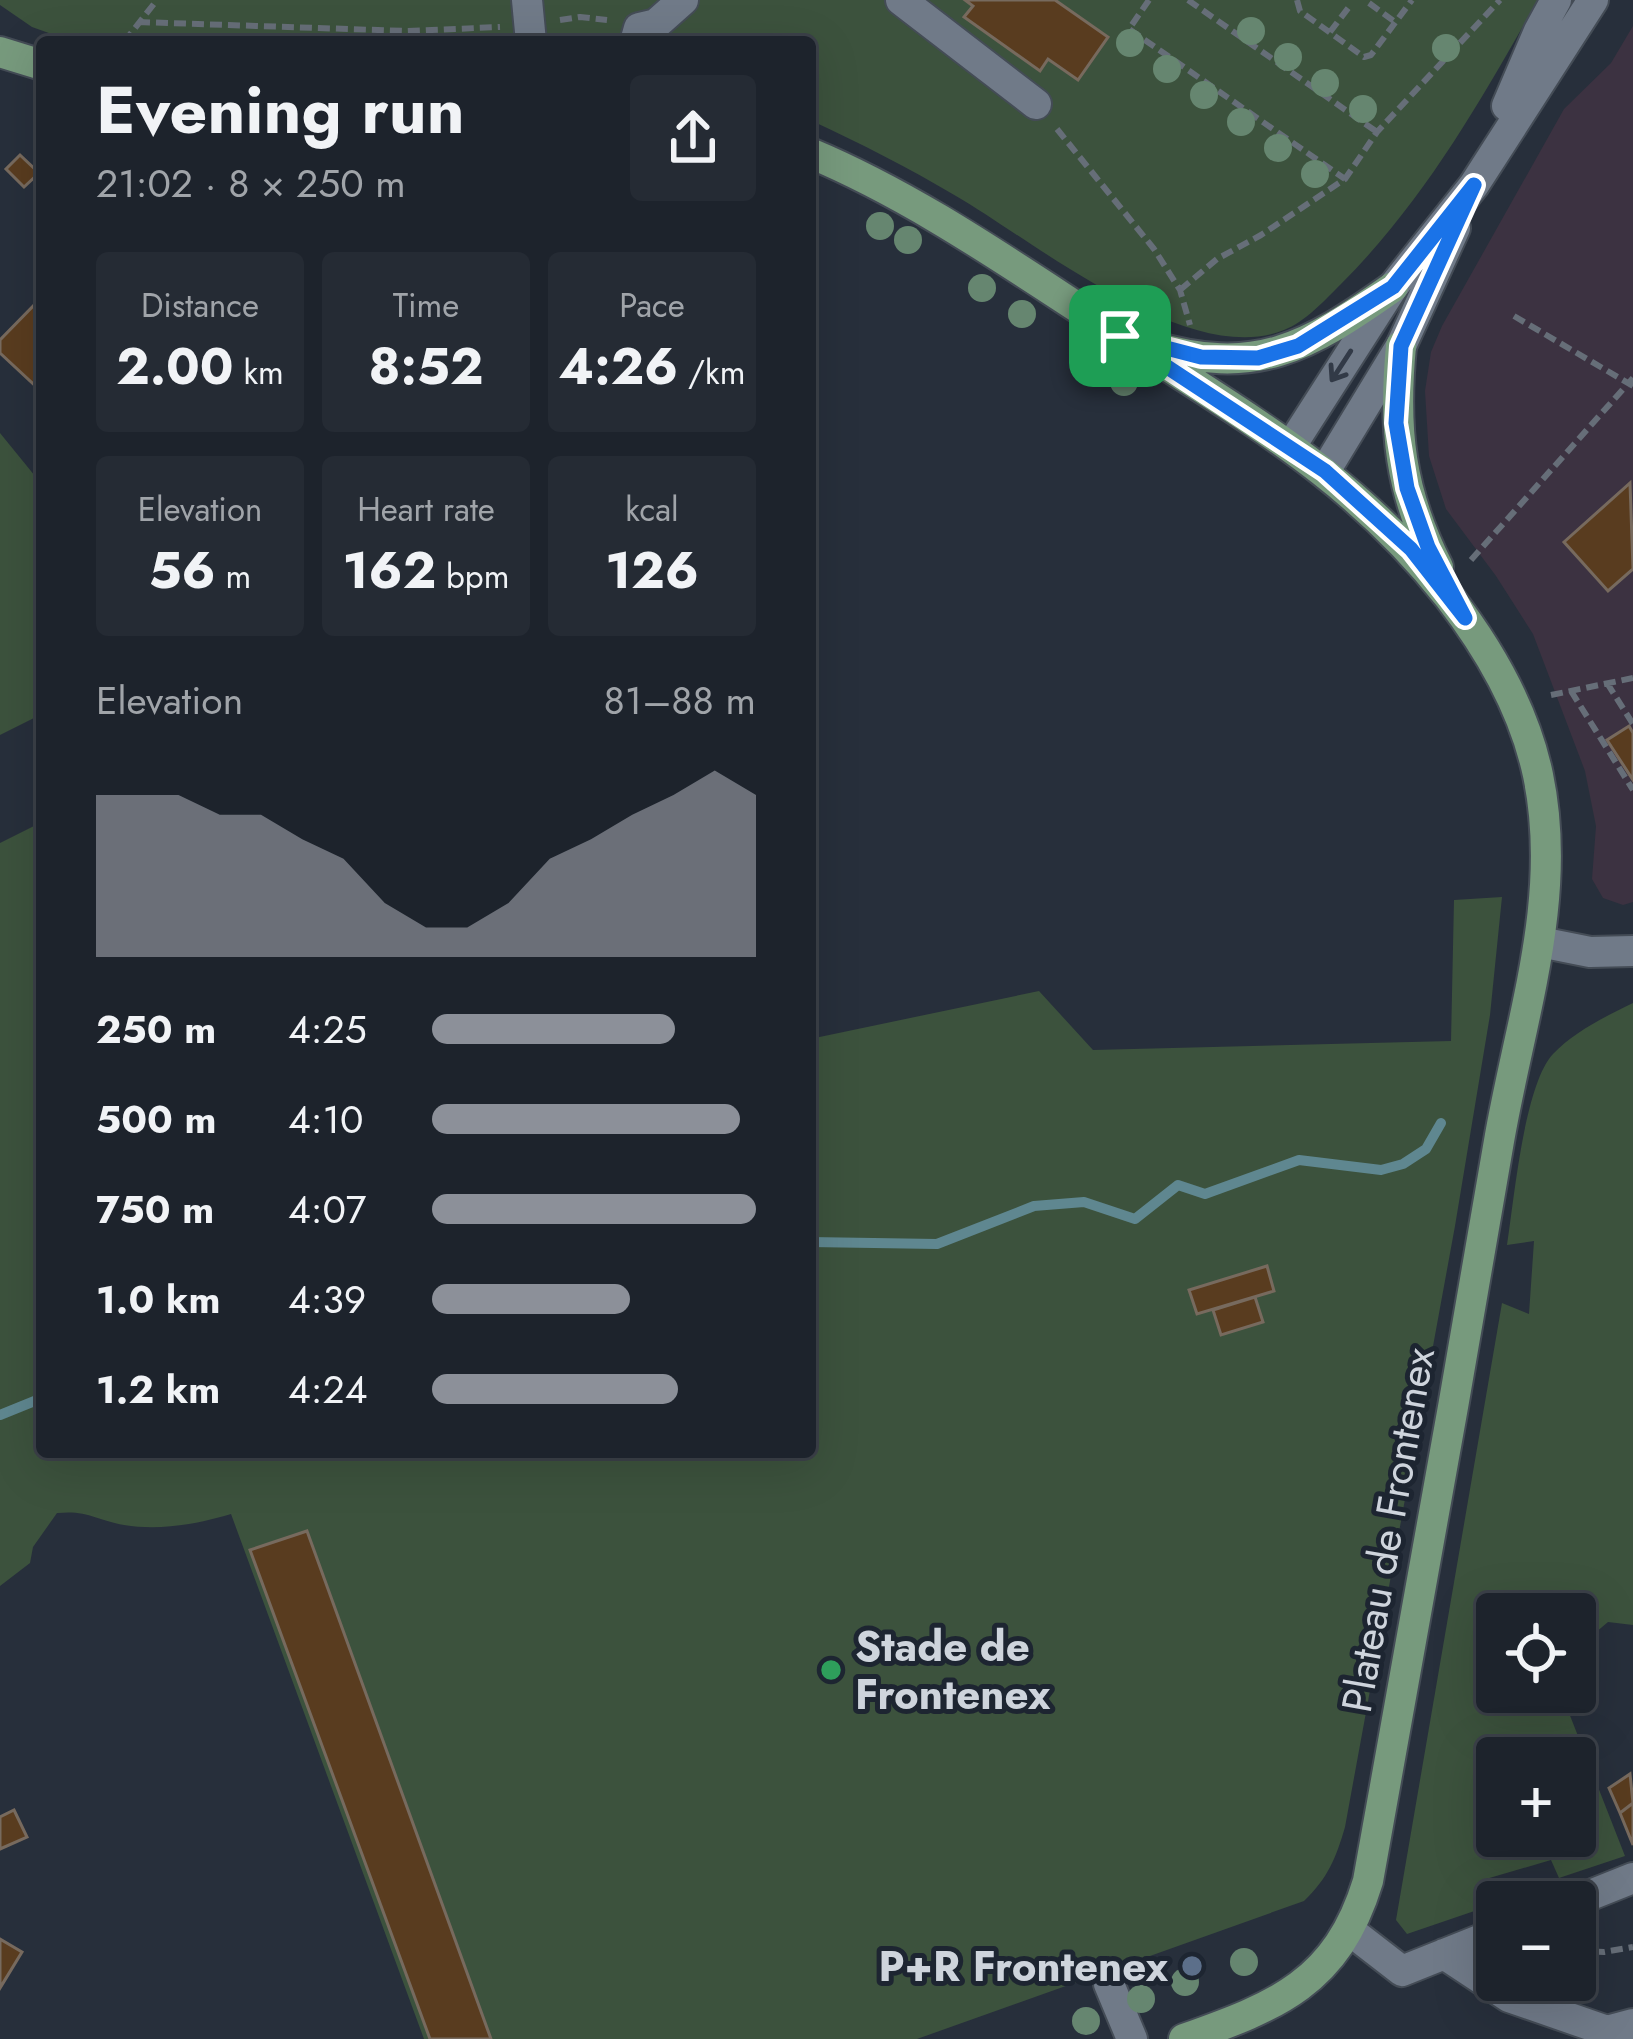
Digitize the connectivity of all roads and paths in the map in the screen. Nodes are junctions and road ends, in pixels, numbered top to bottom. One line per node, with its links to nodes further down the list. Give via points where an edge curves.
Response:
1 (157, 0): 13 (path)
2 (683, 0): 17 (street)
3 (901, 0): 21 (street)
4 (1150, 0): 24 (path, via 1130,29)
5 (1188, 0): 22 (path)
6 (1297, 0): 16 (path)
7 (1412, 0): 15 (path)
8 (1556, 0): 25 (street)
9 (1593, 0): 25 (street)
10 (1499, 1): 22 (path)
11 (1369, 2): 12 (path); 15 (path)
12 (1347, 3): 16 (path)
13 (137, 22): 14 (path, via 407,32); 18 (path)
14 (530, 22): 17 (path, via 580,17)
15 (1396, 22): 16 (path, via 1364,57)
16 (1330, 32)
17 (637, 35)
18 (128, 36)
19 (0, 52): 20 (main road)
20 (36, 63)
21 (1036, 104): 27 (path)
22 (1377, 132): 24 (path)
23 (816, 156): 30 (main road, via 901,198)
24 (1345, 179): 27 (path)
25 (1474, 185): 26 (street); 31 (street)
26 (1393, 287): 30 (main road, via 1318,336 1258,358 1201,357); 33 (street, one-way to 33)
27 (1180, 290): 29 (path)
28 (1514, 316): 32 (path)
29 (1192, 334)
30 (1120, 336): 33 (main road)
31 (1401, 346): 34 (street); 36 (main road, via 1396,423 1407,488)
32 (1632, 382): 35 (path)
33 (1291, 446): 34 (main road)
34 (1325, 471): 36 (main road, via 1411,549)
35 (1468, 562)
36 (1465, 618): 43 (main road, Plateau de Frontenex, via 1509,694 1538,774 1548,866)
37 (1633, 678): 38 (path)
38 (1607, 683): 39 (path); 41 (path)
39 (1571, 691): 40 (path); 42 (path)
40 (1551, 695)
41 (1633, 724)
42 (1633, 790)
43 (1540, 941): 44 (street); 47 (main road, Plateau de Frontenex, via 1368,1881)
44 (1633, 951)
45 (1633, 1878): 46 (street)
46 (1596, 1893)
47 (1349, 1930): 51 (street, via 1402,1971); 55 (main road, Plateau de Frontenex, via 1302,1986 1268,2008)
48 (1476, 1941): 51 (street)
49 (1633, 1946): 50 (path)
50 (1596, 1952)
51 (1444, 1954): 53 (street, via 1509,1997)
52 (1109, 1984): 54 (street)
53 (1616, 2031)
54 (1132, 2039)
55 (1184, 2039)

